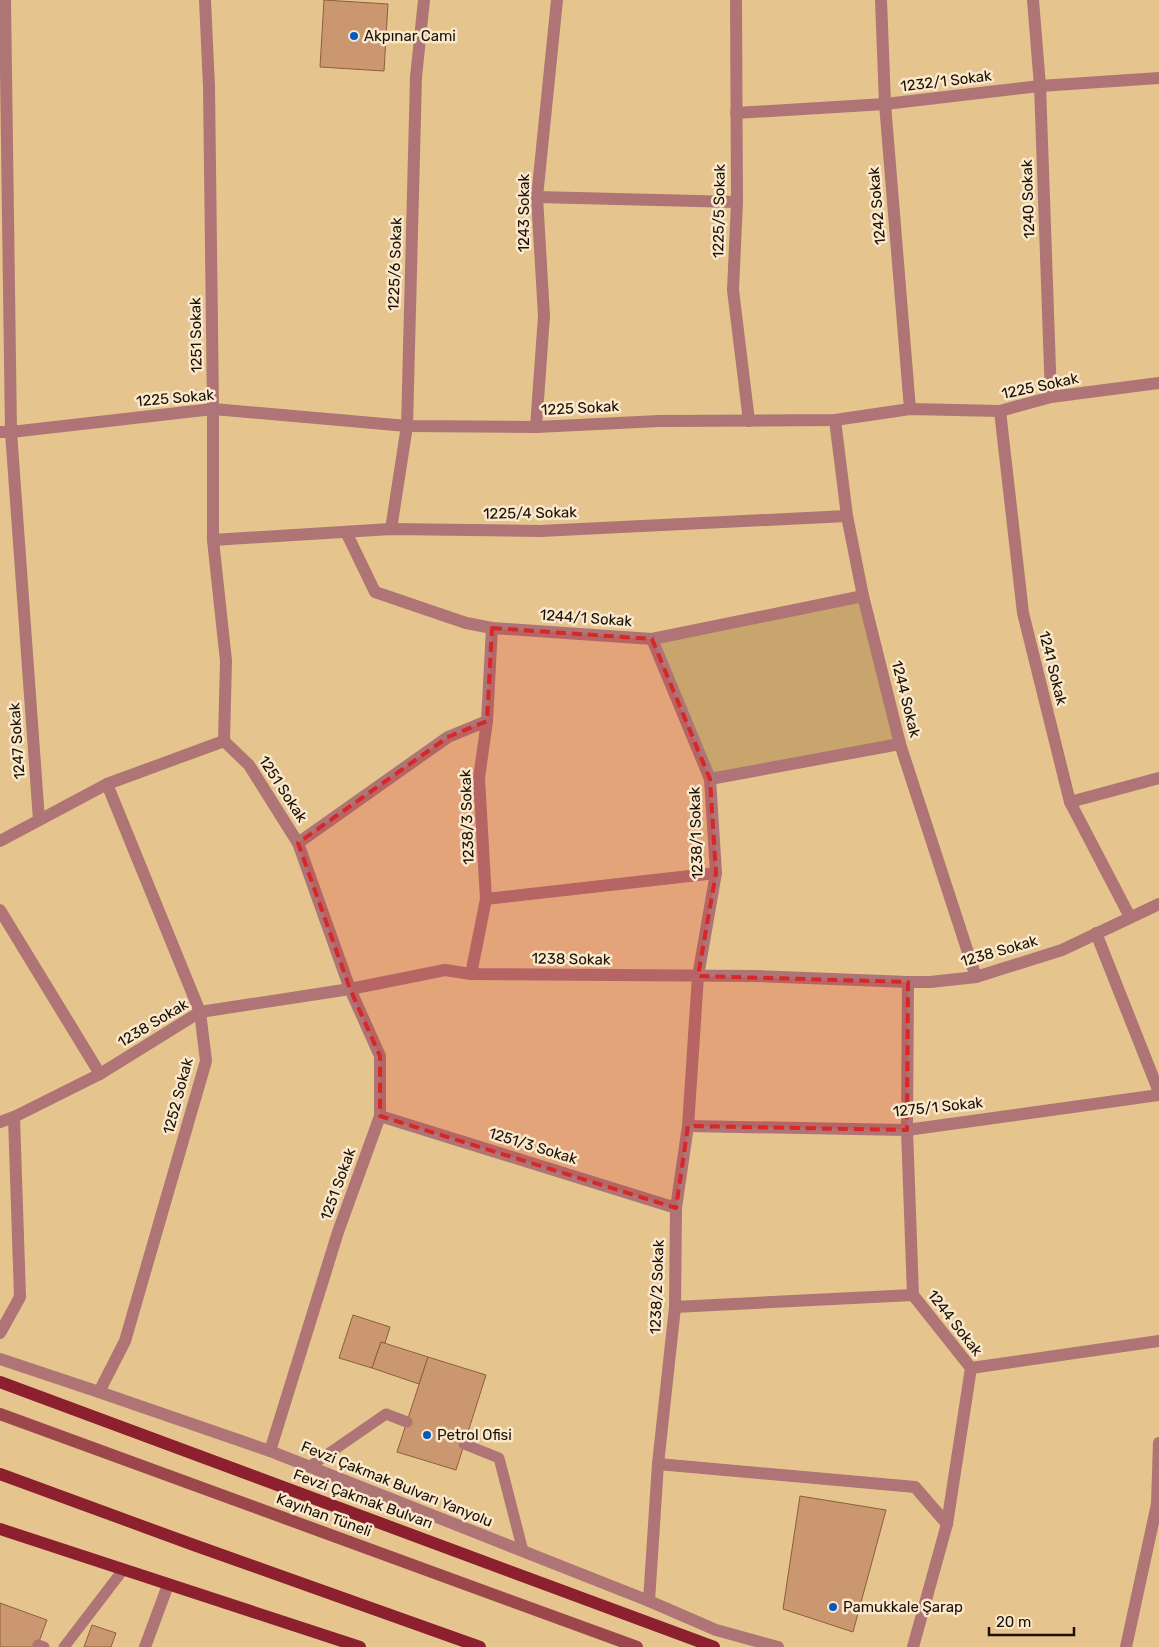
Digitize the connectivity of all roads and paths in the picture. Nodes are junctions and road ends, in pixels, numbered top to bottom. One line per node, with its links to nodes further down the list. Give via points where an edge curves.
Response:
1 (6, 0): 23 (street, 1247 Sokak)
2 (205, 0): 16 (street, 1251 Sokak)
3 (424, 0): 21 (street, 1225/6 Sokak, via 416,77)
4 (557, 0): 12 (street, 1243 Sokak)
5 (736, 0): 11 (street, 1225/5 Sokak)
6 (881, 0): 10 (street, 1242 Sokak)
7 (1033, 0): 9 (street, 1240 Sokak)
8 (1159, 78): 9 (street, 1232/1 Sokak)
9 (1040, 86): 10 (street, 1232/1 Sokak); 15 (street, 1240 Sokak)
10 (885, 104): 11 (street, 1232/1 Sokak); 17 (street, 1242 Sokak)
11 (736, 112): 13 (street, 1225/5 Sokak)
12 (537, 197): 13 (street); 22 (street, 1243 Sokak, via 544,316)
13 (737, 202): 20 (street, 1225/5 Sokak, via 733,290)
14 (1159, 383): 15 (street, 1225 Sokak)
15 (1051, 397): 18 (street, 1225 Sokak)
16 (213, 409): 21 (street, 1225 Sokak); 23 (street, 1225 Sokak); 27 (street, 1251 Sokak)
17 (910, 409): 18 (street, 1225 Sokak); 19 (street, 1225 Sokak)
18 (1000, 411): 37 (street, 1241 Sokak, via 1022,613)
19 (835, 420): 20 (street, 1225 Sokak); 24 (street, 1244 Sokak)
20 (749, 421): 22 (street, 1225 Sokak, via 659,421)
21 (407, 426): 22 (street, 1225 Sokak); 25 (street, 1225/6 Sokak)
22 (536, 427)
23 (6, 432): 38 (street, 1247 Sokak)
24 (847, 516): 25 (street, 1225/4 Sokak, via 540,531); 28 (street, 1244 Sokak)
25 (391, 529): 26 (street, 1225/4 Sokak)
26 (346, 532): 27 (street, 1225/4 Sokak); 29 (street, 1244/1 Sokak, via 375,592)
27 (213, 540): 32 (street, 1251 Sokak, via 226,661)
28 (863, 596): 30 (street, 1244/1 Sokak); 33 (street, 1244 Sokak)
29 (492, 628): 30 (street, 1244/1 Sokak); 31 (street, 1238/3 Sokak)
30 (652, 639): 35 (street, 1238/1 Sokak)
31 (487, 721): 40 (street, via 448,737); 42 (street, 1238/3 Sokak, via 479,778)
32 (224, 741): 36 (street); 40 (street, 1251 Sokak, via 249,765)
33 (900, 744): 35 (street); 49 (street, 1244 Sokak)
34 (1159, 778): 37 (street)
35 (710, 779): 41 (street, 1238/1 Sokak)
36 (107, 784): 38 (street); 52 (street, 1252 Sokak)
37 (1070, 802): 45 (street, 1241 Sokak)
38 (39, 820): 39 (street)
39 (0, 841)
40 (298, 843): 51 (street, 1251 Sokak)
41 (716, 874): 42 (street); 48 (street, 1238/1 Sokak)
42 (486, 898): 47 (street, 1238/3 Sokak)
43 (1159, 904): 45 (street, 1238 Sokak)
44 (0, 910): 53 (street)
45 (1130, 917): 46 (street, 1238 Sokak)
46 (1096, 933): 49 (street, 1238 Sokak, via 1062,950); 54 (street)
47 (471, 974): 48 (street, 1238 Sokak); 51 (street, 1238 Sokak, via 445,970)
48 (698, 976): 50 (street, 1238 Sokak); 58 (street, 1238/2 Sokak)
49 (976, 977): 50 (street, 1238 Sokak)
50 (908, 982): 59 (street, 1244 Sokak)
51 (350, 989): 52 (street, 1238 Sokak); 55 (street, 1251 Sokak, via 380,1056)
52 (200, 1012): 53 (street, 1238 Sokak); 68 (street, 1252 Sokak, via 206,1060 125,1341)
53 (100, 1074): 56 (street, 1238 Sokak)
54 (1159, 1093): 59 (street, 1275/1 Sokak)
55 (380, 1116): 60 (street, 1251/3 Sokak); 73 (street, 1251 Sokak, via 338,1232)
56 (14, 1117): 57 (street, 1238 Sokak); 63 (street, via 20,1297)
57 (0, 1122)
58 (688, 1126): 59 (street, 1275/1 Sokak); 60 (street, 1238/2 Sokak)
59 (907, 1130): 61 (street, 1244 Sokak)
60 (676, 1208): 62 (street, 1238/2 Sokak)
61 (913, 1295): 62 (street); 66 (street, 1244 Sokak)
62 (675, 1307): 74 (street, 1238/2 Sokak)
63 (0, 1333)
64 (1159, 1340): 66 (street)
65 (0, 1360): 68 (street, Fevzi Çakmak Bulvarı Yanyolu)
66 (971, 1368): 77 (street, 1244 Sokak)
67 (0, 1382): 88 (main road, Fevzi Çakmak Bulvarı)
68 (99, 1392): 73 (street, Fevzi Çakmak Bulvarı Yanyolu)
69 (0, 1414): 87 (main road, Kayıhan Tüneli)
70 (407, 1422): 75 (lane, via 386,1414)
71 (1159, 1443): 91 (street, via 1157,1504)
72 (464, 1444): 79 (lane, via 499,1458)
73 (270, 1451): 75 (street, Fevzi Çakmak Bulvarı Yanyolu)
74 (658, 1464): 77 (street, via 915,1486); 82 (street, 1238/2 Sokak)
75 (310, 1467): 79 (street, Fevzi Çakmak Bulvarı Yanyolu)
76 (0, 1474): 86 (main road)
77 (947, 1524): 90 (street, 1244 Sokak)
78 (0, 1529): 80 (main road)
79 (523, 1551): 82 (street, Fevzi Çakmak Bulvarı Yanyolu)
80 (123, 1570): 81 (main road); 83 (lane)
81 (168, 1585): 84 (street); 85 (main road)
82 (649, 1601): 89 (street, Fevzi Çakmak Bulvarı Yanyolu, via 716,1630)
83 (64, 1647)
84 (145, 1647)
85 (360, 1647)
86 (480, 1647)
87 (638, 1647)
88 (714, 1647)
89 (778, 1647)
90 (913, 1647)
91 (1126, 1647)

